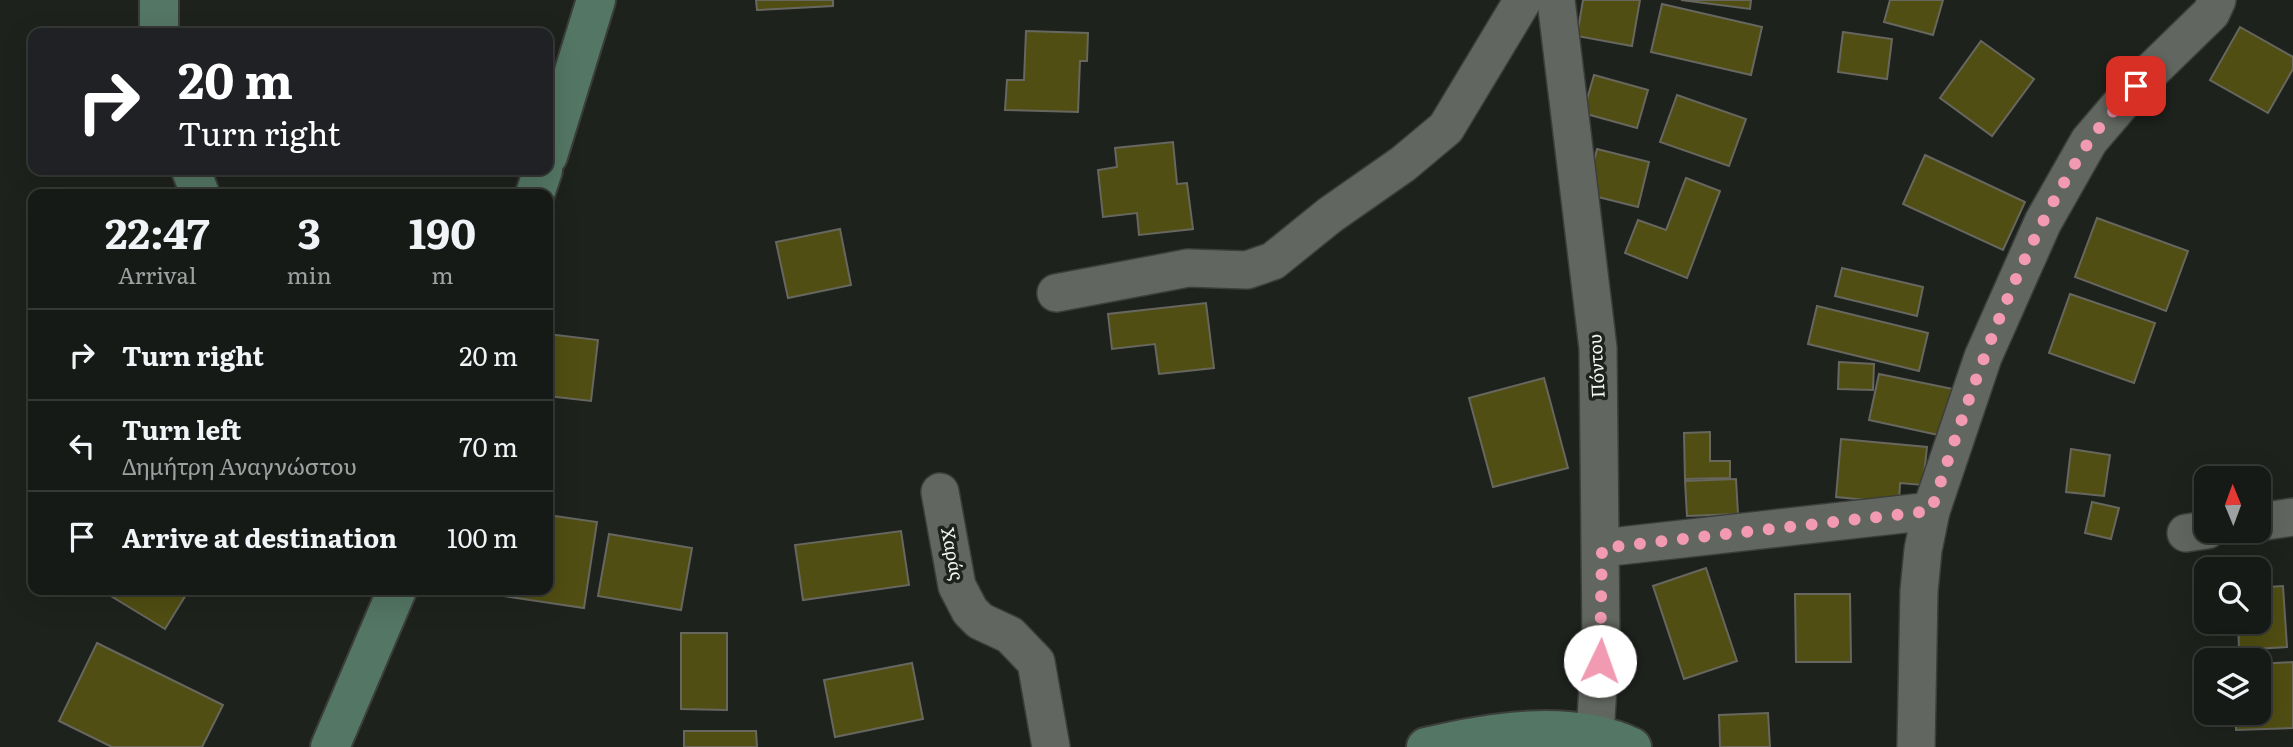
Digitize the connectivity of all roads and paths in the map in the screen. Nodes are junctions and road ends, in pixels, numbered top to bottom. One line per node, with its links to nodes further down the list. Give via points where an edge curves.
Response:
1 (159, 0): 6 (main road)
2 (596, 0): 7 (main road)
3 (1523, 0): 8 (street, via 1446,128 1273,261 1247,270 1188,268)
4 (1556, 0): 13 (street, Πόντου, via 1598,348)
5 (2217, 0): 10 (street, via 2211,13 2136,86 2089,141 2043,222 1983,356)
6 (159, 28)
7 (553, 140)
8 (1056, 293)
9 (940, 492): 17 (street, Χαράς, via 957,586 980,621 1010,635 1036,662)
10 (1931, 511): 13 (street); 19 (street, via 1919,592)
11 (2293, 517): 12 (street)
12 (2272, 520)
13 (1602, 548): 15 (street, Πόντου, via 1601,639)
14 (393, 595): 16 (main road)
15 (1618, 743): 18 (main road, via 1494,733)
16 (330, 747)
17 (1051, 747)
18 (1426, 747)
19 (1916, 747)

